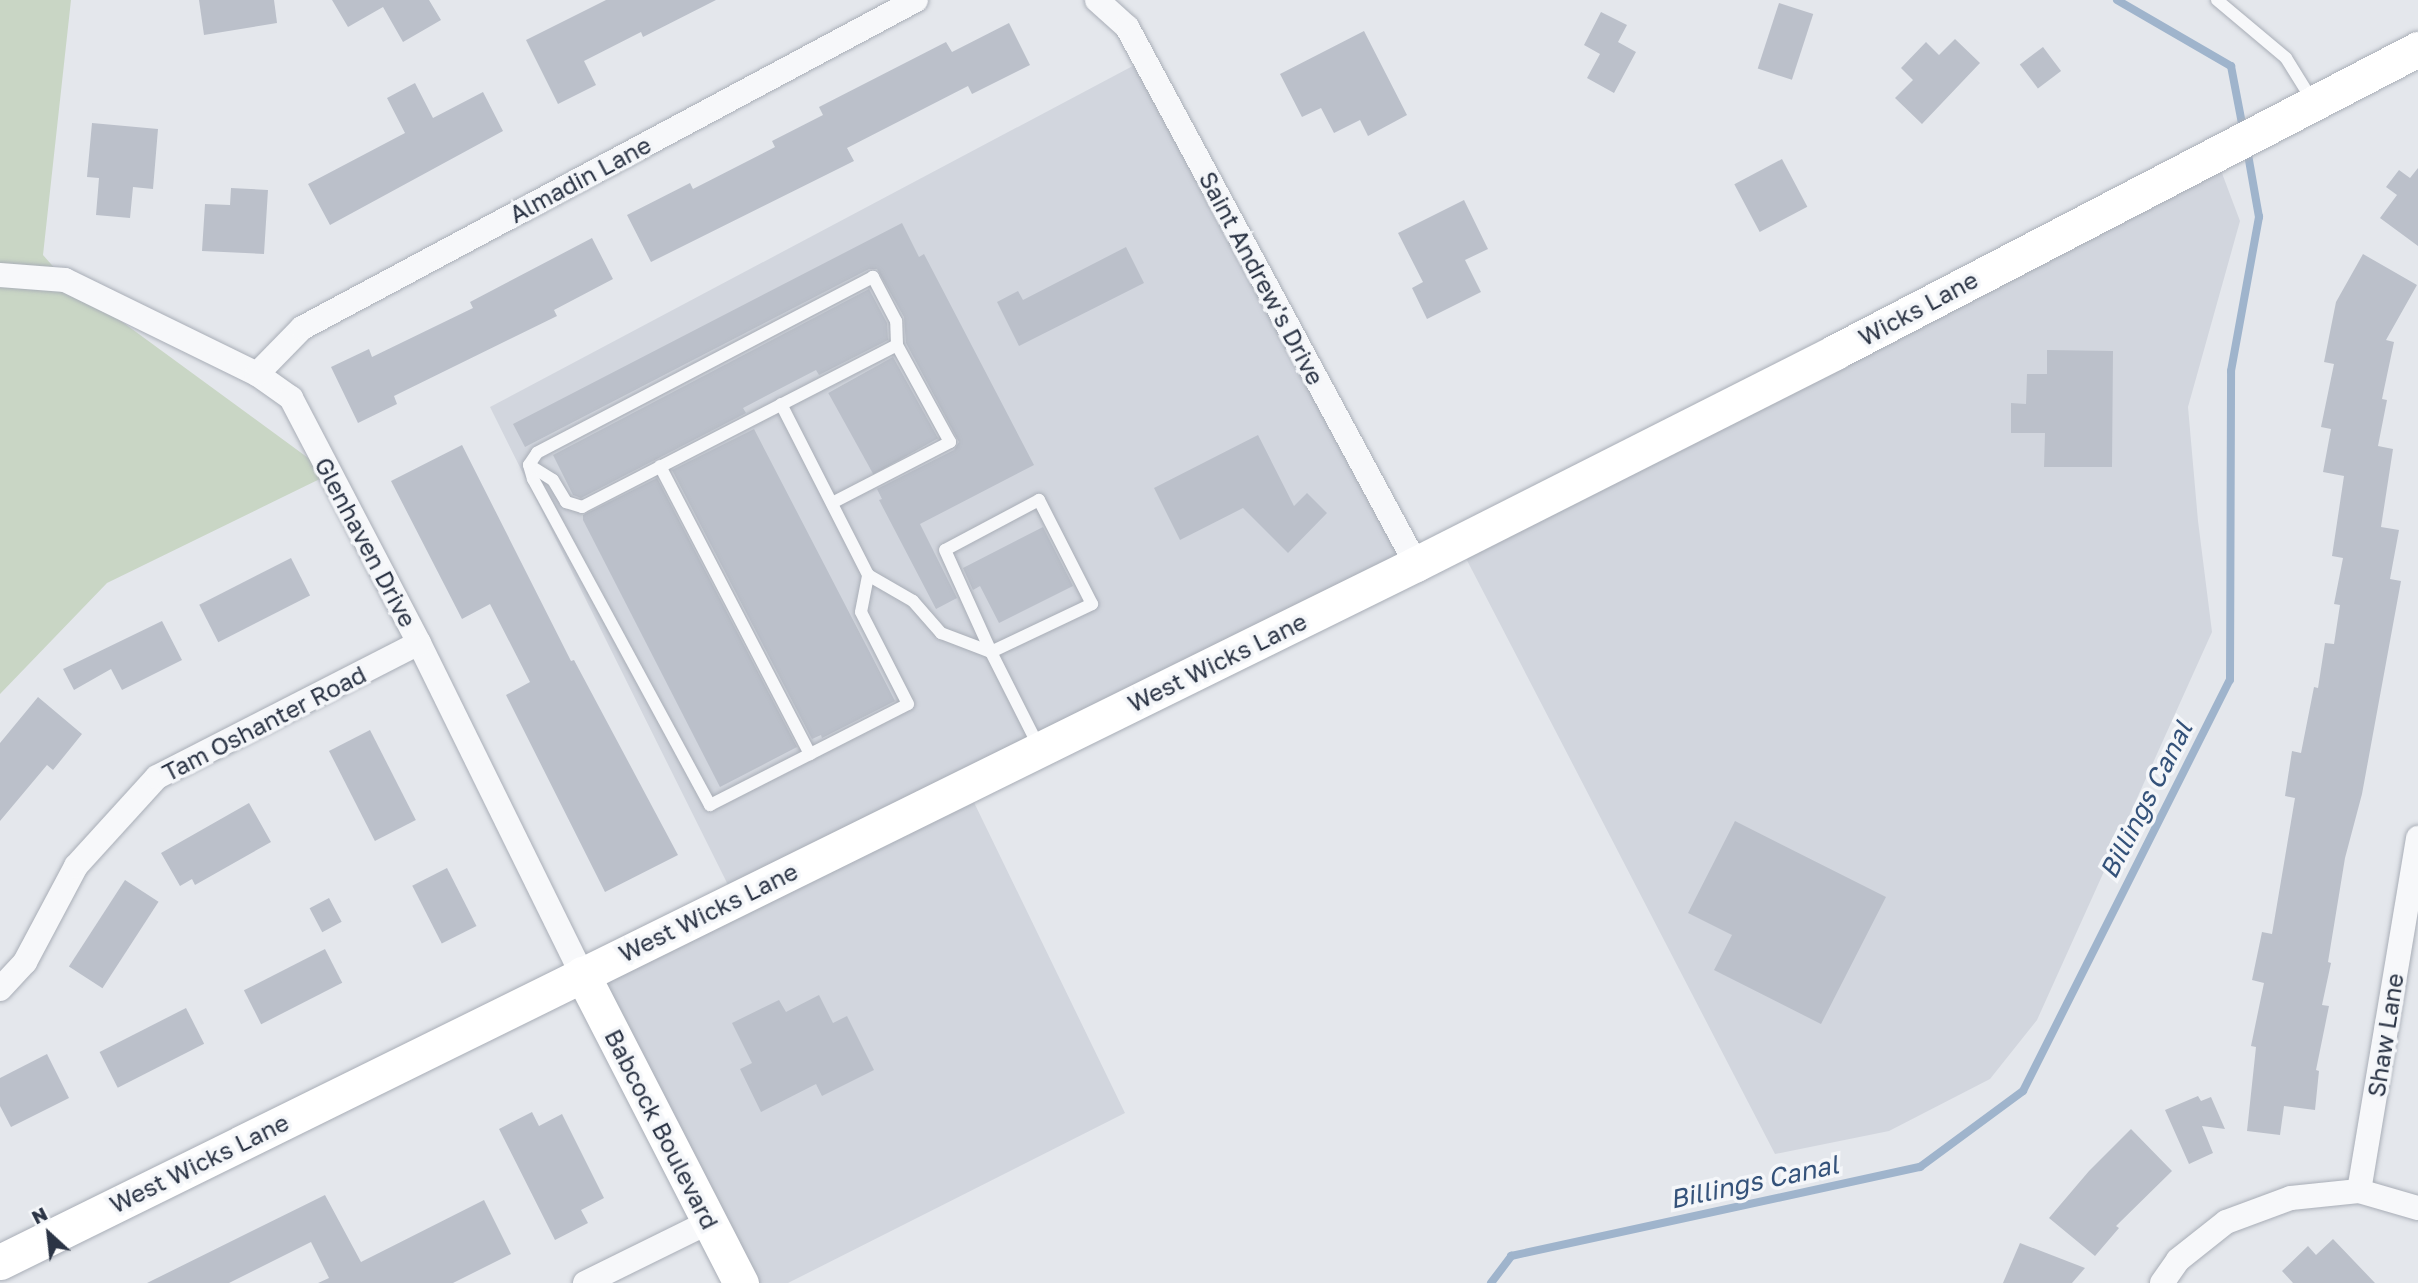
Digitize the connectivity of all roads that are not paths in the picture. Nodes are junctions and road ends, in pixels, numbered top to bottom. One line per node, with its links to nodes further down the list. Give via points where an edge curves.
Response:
1 (916, 0): 8 (street, Almadin Lane, via 302,328)
2 (1097, 0): 13 (street, Saint Andrew's Drive, via 1126,27)
3 (2217, 0): 5 (lane, via 2286,58)
4 (2418, 49): 5 (main road, Wicks Lane)
5 (2314, 102): 13 (main road, Wicks Lane)
6 (0, 275): 8 (street, Glenhaven Drive, via 65,280)
7 (897, 345): 9 (lane); 10 (lane, via 896,321 873,277 537,453); 12 (lane, via 950,442)
8 (257, 374): 15 (street, Glenhaven Drive, via 291,398)
9 (781, 404): 11 (lane); 12 (lane)
10 (529, 465): 11 (lane, via 553,480 566,502 582,507); 18 (lane, via 710,805)
11 (660, 466): 18 (lane)
12 (832, 503): 14 (lane)
13 (1416, 564): 17 (main road, West Wicks Lane)
14 (869, 575): 16 (lane, via 913,601 941,633); 18 (lane, via 862,612 908,704)
15 (419, 643): 20 (street, Glenhaven Drive); 21 (street, Tam Oshanter Road, via 157,777 76,866 25,962)
16 (991, 652): 16 (lane, via 1092,604 1039,500 945,550); 17 (lane)
17 (1040, 749): 20 (main road, West Wicks Lane)
18 (810, 754)
19 (2418, 838): 22 (street, Shaw Lane)
20 (582, 974): 24 (main road, Babcock Boulevard); 25 (main road, West Wicks Lane)
21 (0, 989)
22 (2359, 1191): 23 (street); 28 (street, via 2291,1198 2226,1222 2178,1259)
23 (2418, 1208)
24 (709, 1222): 26 (street); 27 (main road, Babcock Boulevard)
25 (0, 1262)
26 (585, 1283)
27 (741, 1283)
28 (2162, 1283)

